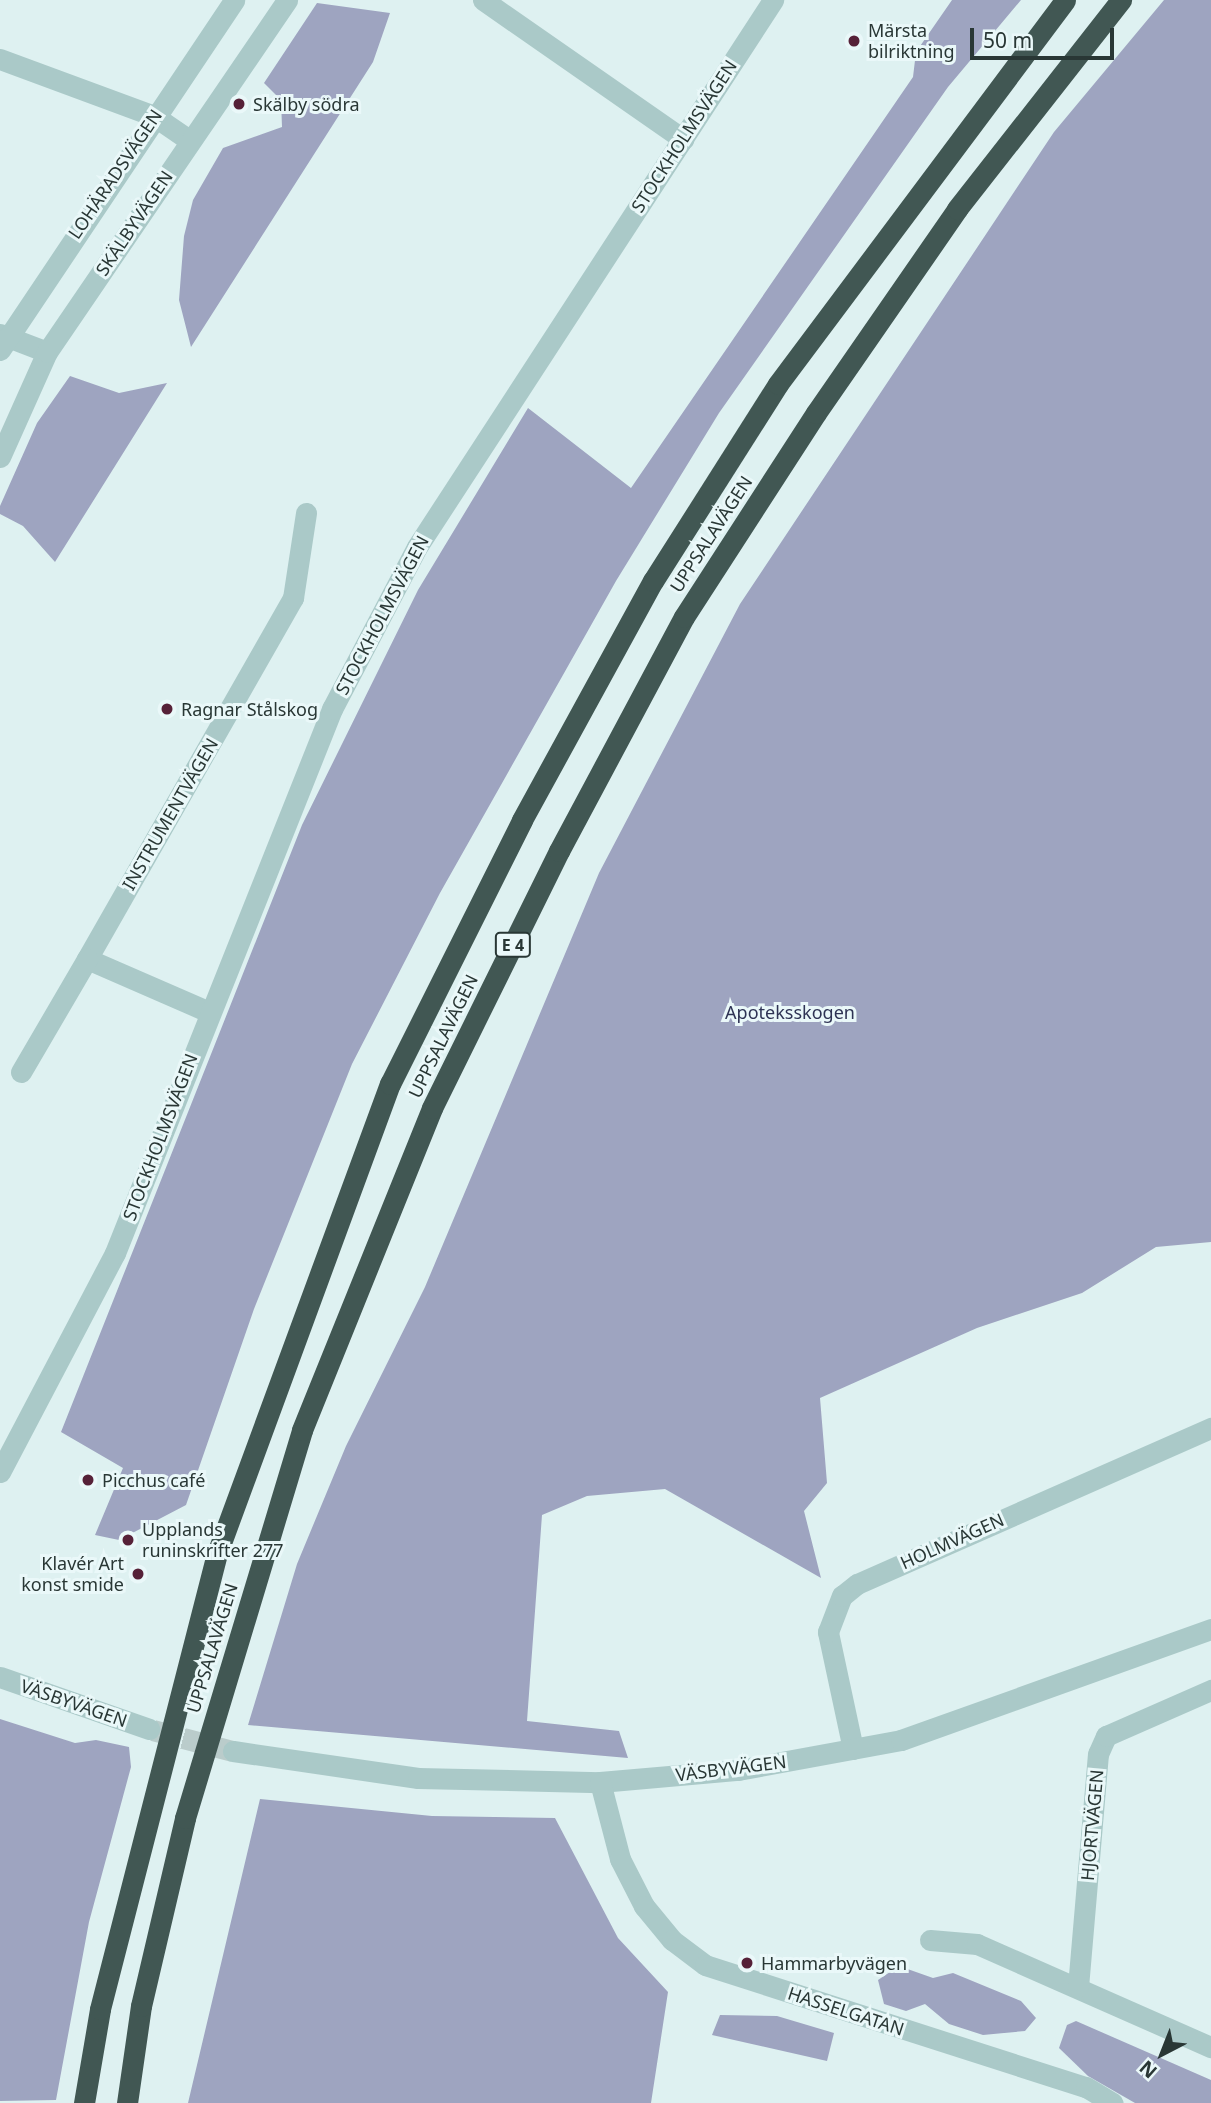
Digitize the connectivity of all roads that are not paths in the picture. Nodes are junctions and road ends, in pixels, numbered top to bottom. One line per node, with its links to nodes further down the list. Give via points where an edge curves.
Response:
1 (234, 0): 8 (street, LOHÄRADSVÄGEN)
2 (287, 0): 10 (street, SKÄLBYVÄGEN)
3 (483, 0): 9 (street)
4 (773, 0): 9 (street, STOCKHOLMSVÄGEN)
5 (1065, 0): 30 (highway, UPPSALAVÄGEN / E 4, via 778,384 653,581 522,820 390,1084 218,1551 100,2009)
6 (1121, 0): 31 (highway, UPPSALAVÄGEN / E 4, via 957,209 816,413 684,617 559,851 432,1108 294,1456 185,1818 141,2006)
7 (0, 59): 8 (street)
8 (154, 116): 10 (street); 11 (street, LOHÄRADSVÄGEN)
9 (682, 139): 16 (street, STOCKHOLMSVÄGEN, via 417,547 332,709)
10 (189, 140): 12 (street, SKÄLBYVÄGEN)
11 (2, 340): 12 (street)
12 (47, 352): 13 (street, SKÄLBYVÄGEN)
13 (0, 457)
14 (306, 513): 15 (street, INSTRUMENTVÄGEN, via 293,598)
15 (87, 959): 16 (street); 17 (street, INSTRUMENTVÄGEN)
16 (209, 1012): 19 (street, STOCKHOLMSVÄGEN, via 115,1253)
17 (21, 1072)
18 (1211, 1428): 24 (street, HOLMVÄGEN, via 857,1584 842,1596 828,1632)
19 (0, 1472)
20 (1211, 1629): 24 (street, VÄSBYVÄGEN, via 901,1740)
21 (0, 1677): 23 (street, VÄSBYVÄGEN)
22 (1211, 1690): 28 (street, HJORTVÄGEN, via 1106,1736 1098,1754)
23 (149, 1729)
24 (853, 1749): 26 (street, VÄSBYVÄGEN, via 738,1770)
25 (233, 1751): 26 (street, VÄSBYVÄGEN, via 418,1778)
26 (600, 1782): 32 (street, HASSELGATAN, via 620,1859 644,1906 672,1940 705,1965 1086,2087)
27 (930, 1940): 28 (street, via 977,1944)
28 (1078, 1987): 29 (street)
29 (1211, 2047)
30 (84, 2103)
31 (127, 2103)
32 (1113, 2103)

